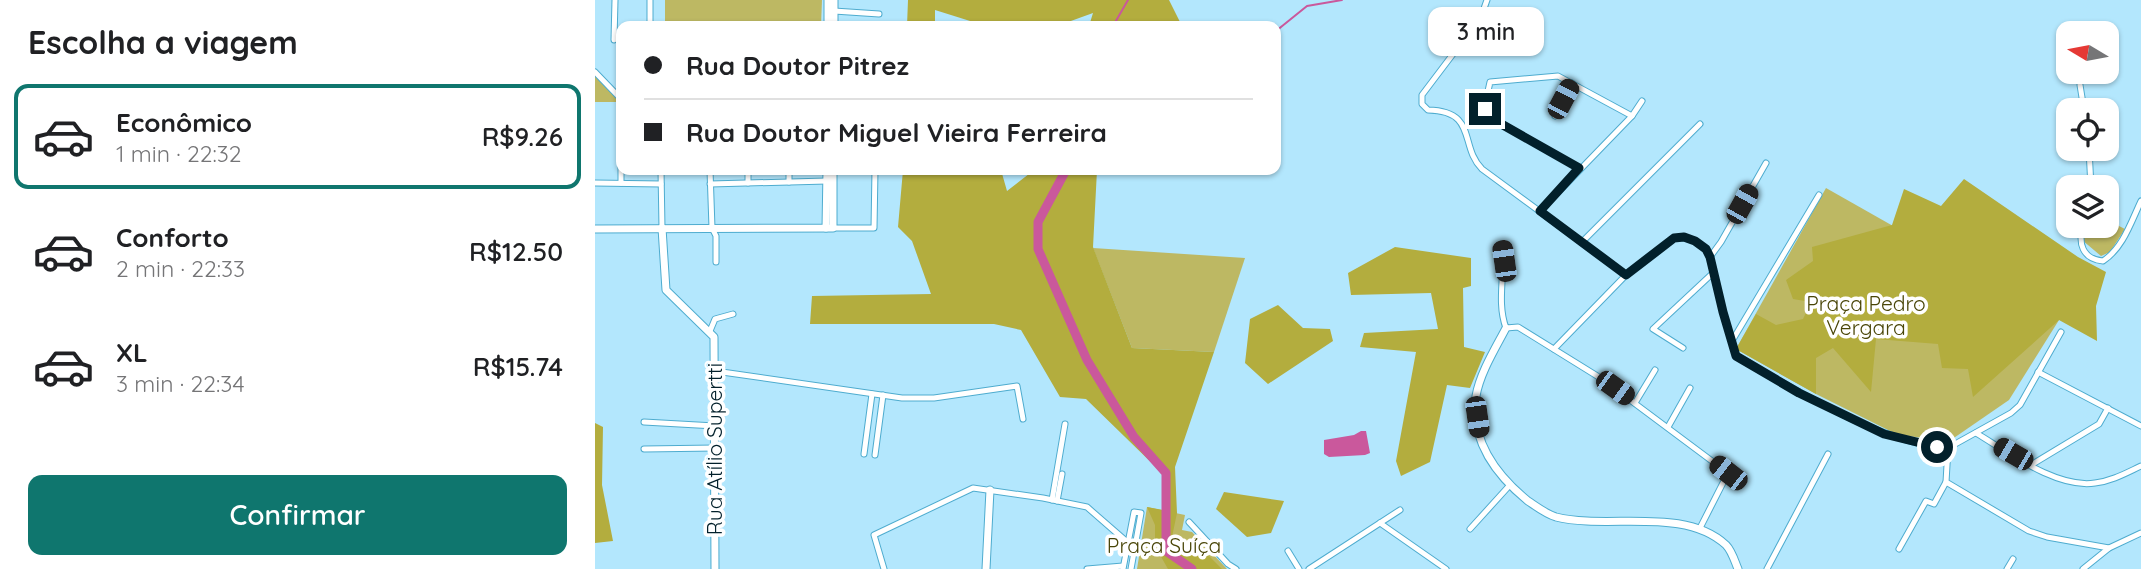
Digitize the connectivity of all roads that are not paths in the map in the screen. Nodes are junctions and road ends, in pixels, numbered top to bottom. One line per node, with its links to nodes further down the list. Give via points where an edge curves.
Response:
1 (615, 0): 10 (street)
2 (650, 0): 7 (street)
3 (1487, 0): 39 (street, via 1481,17 1421,101 1429,110 1444,111 1457,119 1482,169)
4 (831, 1): 5 (street); 8 (street)
5 (834, 11): 6 (street); 9 (street)
6 (879, 14)
7 (650, 21)
8 (829, 21)
9 (834, 21)
10 (614, 40)
11 (595, 72): 14 (street)
12 (1572, 83): 17 (street); 18 (street); 21 (street, via 1557,76 1492,81 1485,109 1487,116)
13 (2080, 85): 15 (street)
14 (616, 94)
15 (2082, 98)
16 (1642, 101): 18 (street)
17 (1555, 116)
18 (1632, 117): 21 (street)
19 (1700, 124): 45 (street)
20 (1766, 163): 47 (street)
21 (1579, 168): 39 (street)
22 (621, 175): 33 (street)
23 (661, 175): 35 (street)
24 (710, 175): 36 (street)
25 (748, 175): 34 (street)
26 (789, 175): 31 (street)
27 (827, 175): 30 (street)
28 (834, 175): 42 (street)
29 (875, 175): 42 (street, via 874,228)
30 (827, 181): 31 (street); 42 (street)
31 (789, 182): 34 (street)
32 (595, 183): 33 (street)
33 (621, 183): 35 (street)
34 (748, 183): 36 (street)
35 (661, 184): 40 (street)
36 (710, 184): 41 (street)
37 (1819, 195): 55 (street)
38 (2141, 201): 44 (street, via 2123,240 2103,261 2083,248)
39 (1540, 211): 45 (street)
40 (662, 228): 41 (street); 43 (street); 52 (street, via 666,289)
41 (712, 228): 42 (street); 48 (street)
42 (830, 228)
43 (595, 229)
44 (2080, 238)
45 (1582, 242): 50 (street)
46 (1502, 244): 53 (street, via 1501,307)
47 (1710, 257): 49 (street); 50 (street, via 1695,241 1674,238)
48 (716, 262)
49 (1714, 272): 55 (street); 56 (street, via 1653,329)
50 (1626, 275): 57 (street)
51 (733, 314): 52 (street, via 719,318)
52 (711, 327): 59 (street, Rua Atílio Supertti)
53 (1506, 328): 57 (street, via 1518,327); 83 (street, via 1476,397 1482,446)
54 (2061, 332): 60 (street)
55 (1732, 341): 74 (street, via 1736,356 1799,393 1884,434)
56 (1683, 348)
57 (1554, 349): 64 (street)
58 (1655, 370): 64 (street)
59 (715, 371): 62 (street); 69 (street, Rua Atílio Supertti)
60 (2038, 372): 65 (street); 72 (street, via 2020,405)
61 (1690, 388): 71 (street)
62 (872, 394): 63 (street); 76 (street)
63 (883, 395): 66 (street, via 934,398 1017,386); 78 (street)
64 (1635, 402): 71 (street)
65 (2108, 408): 70 (street); 79 (street, via 2099,424)
66 (1023, 419)
67 (644, 422): 69 (street)
68 (1065, 424): 86 (street)
69 (715, 426): 73 (street, Rua Atílio Supertti)
70 (2141, 426)
71 (1668, 427): 91 (street, via 1728,473)
72 (1976, 433): 74 (street); 79 (street)
73 (715, 448): 75 (street); 103 (street, Rua Atílio Supertti)
74 (1948, 448): 82 (street)
75 (644, 449)
76 (865, 454)
77 (1828, 454): 112 (street)
78 (875, 455)
79 (2031, 465): 80 (street, via 2056,478 2092,484)
80 (2141, 466)
81 (1062, 474): 86 (street)
82 (1946, 482): 87 (street, via 1933,505); 96 (street, via 2029,531)
83 (1509, 486): 91 (street, via 1554,517); 92 (street)
84 (990, 490): 86 (street); 104 (street, via 973,488 874,536); 105 (street)
85 (1917, 496): 87 (street)
86 (1055, 500): 94 (street, via 1087,507)
87 (1926, 502): 97 (street)
88 (1400, 510): 90 (street)
89 (1189, 522): 108 (street)
90 (1380, 523): 110 (street); 111 (street)
91 (1700, 528): 101 (street, via 1728,546)
92 (1470, 529)
93 (2141, 533): 96 (street)
94 (1128, 542): 95 (street); 95 (street, via 1133,512 1140,513); 100 (street)
95 (1134, 548): 107 (street)
96 (2109, 548): 113 (street)
97 (1899, 549)
98 (1288, 551): 109 (street)
99 (2013, 559): 102 (street)
100 (1123, 568): 106 (street)
101 (1736, 568)
102 (2009, 568)
103 (715, 569)
104 (884, 569)
105 (986, 569)
106 (1087, 569)
107 (1131, 569)
108 (1236, 569)
109 (1299, 569)
110 (1309, 569)
111 (1446, 569)
112 (1767, 569)
113 (2083, 569)

